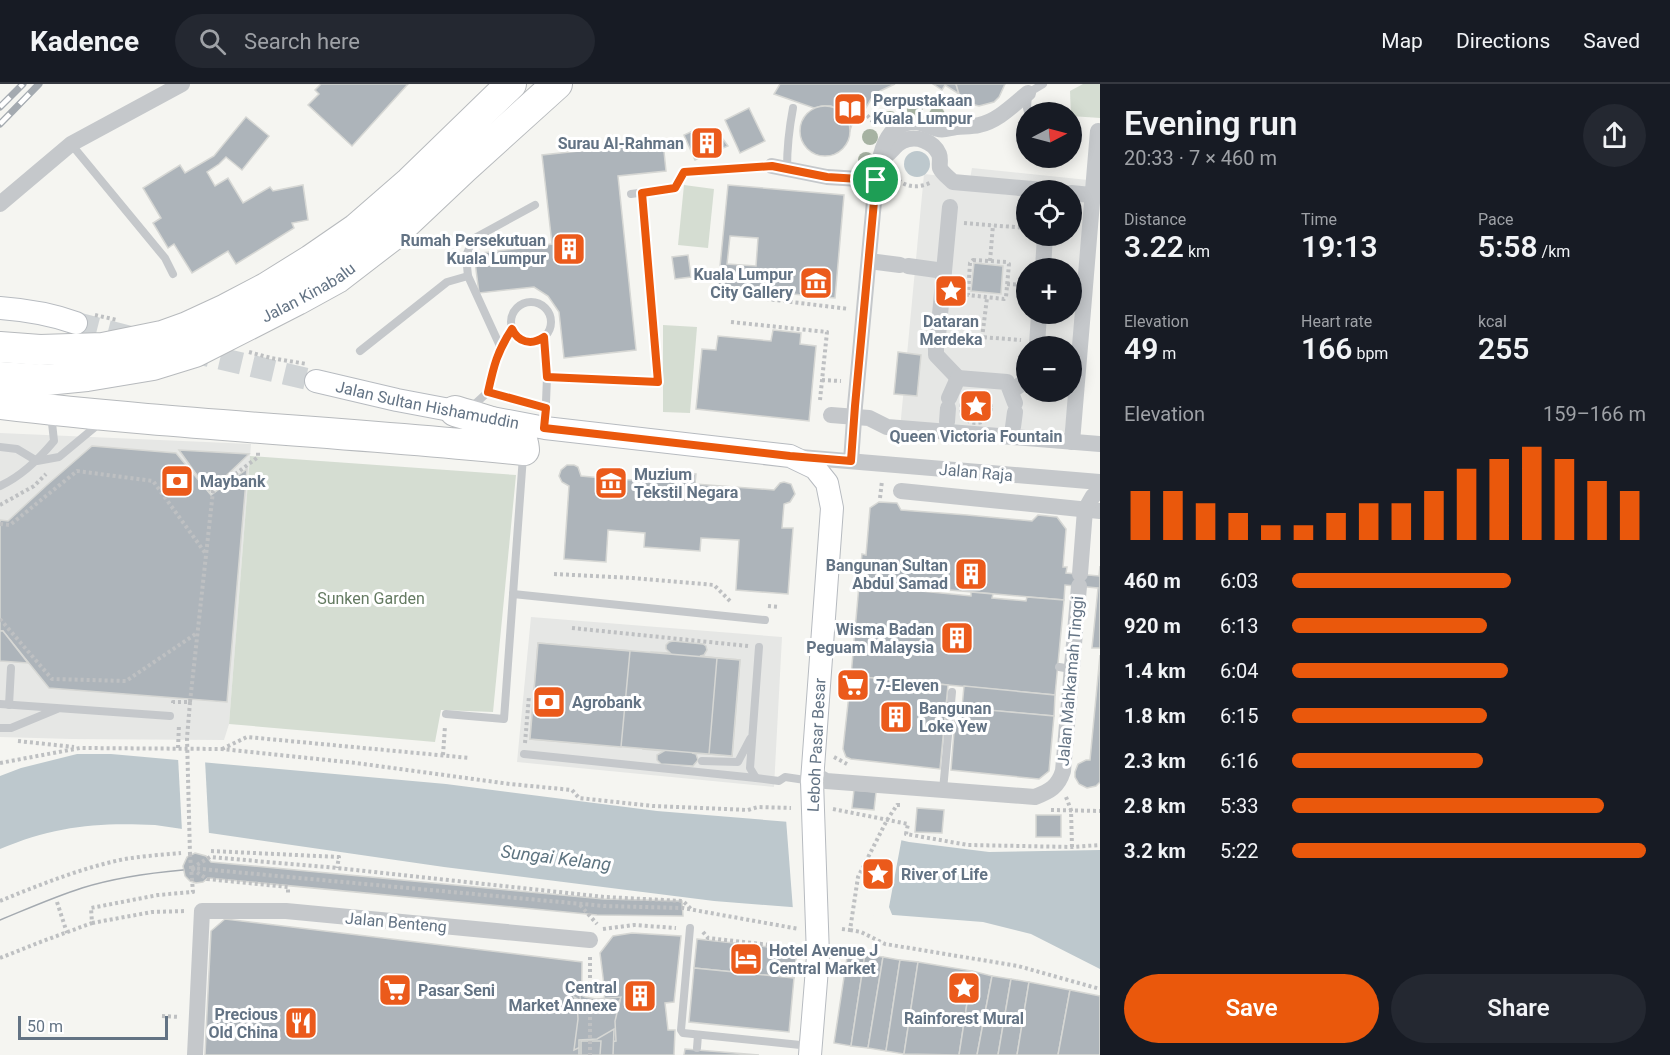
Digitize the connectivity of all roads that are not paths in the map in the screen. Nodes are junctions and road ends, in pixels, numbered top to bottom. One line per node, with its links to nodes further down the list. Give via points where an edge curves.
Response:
1 (182, 84): 9 (street)
2 (511, 84): 30 (highway, Jalan Kinabalu, via 356,229 302,266 226,309 162,336 103,348)
3 (557, 84): 33 (highway, Jalan Kinabalu, via 393,236 337,278 297,300 195,352 153,365 46,380)
4 (1043, 84): 5 (lane)
5 (1028, 93): 6 (lane); 10 (street, via 994,120 980,125 946,130 914,122 903,124 890,135)
6 (1027, 102)
7 (793, 108): 11 (lane)
8 (1098, 131): 16 (street)
9 (71, 144): 18 (street); 23 (lane, via 165,258)
10 (884, 157): 12 (street); 17 (street, via 900,142 911,138 929,143 938,153)
11 (780, 168): 12 (street, via 827,177); 13 (lane, via 684,172 675,188)
12 (876, 180): 21 (street)
13 (631, 194)
14 (1016, 194): 17 (street)
15 (1082, 194): 16 (street)
16 (1091, 195): 20 (street)
17 (951, 203): 22 (street)
18 (0, 204)
19 (535, 205): 24 (lane, via 473,239 466,256)
20 (1082, 258)
21 (868, 261): 22 (street); 44 (street)
22 (944, 271): 35 (street, via 936,355)
23 (173, 274)
24 (468, 276): 29 (lane); 31 (lane, via 447,282)
25 (0, 308): 26 (street)
26 (85, 319)
27 (512, 329): 28 (lane, via 525,342); 28 (lane, via 510,322 515,310 526,302 539,304 551,319); 29 (lane)
28 (544, 337): 34 (lane)
29 (500, 346): 42 (lane, via 488,392 476,403)
30 (0, 347)
31 (360, 351)
32 (315, 373): 42 (street, Jalan Sultan Hishamuddin)
33 (0, 377)
34 (547, 377): 36 (lane); 47 (lane)
35 (958, 378): 45 (street); 46 (street, via 1007,382)
36 (658, 382)
37 (1018, 402): 46 (street)
38 (1073, 402): 48 (street)
39 (0, 404): 40 (highway)
40 (39, 409): 43 (highway); 53 (lane, via 51,423 54,441)
41 (825, 410): 44 (street)
42 (455, 411): 47 (street, Jalan Sultan Hishamuddin); 51 (highway, via 505,427 522,441)
43 (109, 415): 51 (highway); 53 (lane, via 59,457)
44 (854, 417): 45 (street, via 869,418 887,427); 54 (street)
45 (947, 417): 46 (street)
46 (1013, 417): 48 (street)
47 (544, 428): 52 (street, Jalan Sultan Hishamuddin)
48 (1072, 442): 49 (street)
49 (1100, 444)
50 (0, 447): 53 (lane, via 17,449)
51 (524, 450): 60 (lane)
52 (790, 456): 54 (street, Jalan Raja); 73 (street, Leboh Pasar Besar, via 815,468 827,483 832,508)
53 (37, 461): 56 (lane)
54 (851, 461): 55 (street, Jalan Raja)
55 (1100, 482)
56 (0, 486)
57 (901, 491): 59 (street)
58 (1100, 491): 59 (street, via 1093,496)
59 (1093, 510): 75 (street, Jalan Mahkamah Tinggi, via 1065,668 1060,780 1047,793 1035,796)
60 (513, 594): 61 (lane); 67 (lane, via 504,719)
61 (765, 620)
62 (759, 647): 70 (lane)
63 (11, 668): 65 (lane)
64 (952, 692): 75 (lane)
65 (4, 704): 66 (lane)
66 (60, 708): 68 (lane); 69 (lane, via 11,728)
67 (446, 714)
68 (170, 716)
69 (0, 728)
70 (752, 735): 72 (lane, via 738,762); 74 (lane, via 750,768)
71 (524, 754): 74 (lane)
72 (702, 760)
73 (812, 777): 74 (lane, via 785,777 779,781); 75 (street); 80 (street, Leboh Pasar Besar, via 808,922 818,956)
74 (756, 778)
75 (943, 790)
76 (694, 929): 78 (lane, via 681,1030)
77 (590, 940): 81 (street, Jalan Benteng, via 286,911 202,911)
78 (698, 1035): 79 (lane); 80 (lane)
79 (697, 1048)
80 (811, 1050)
81 (195, 1055)

